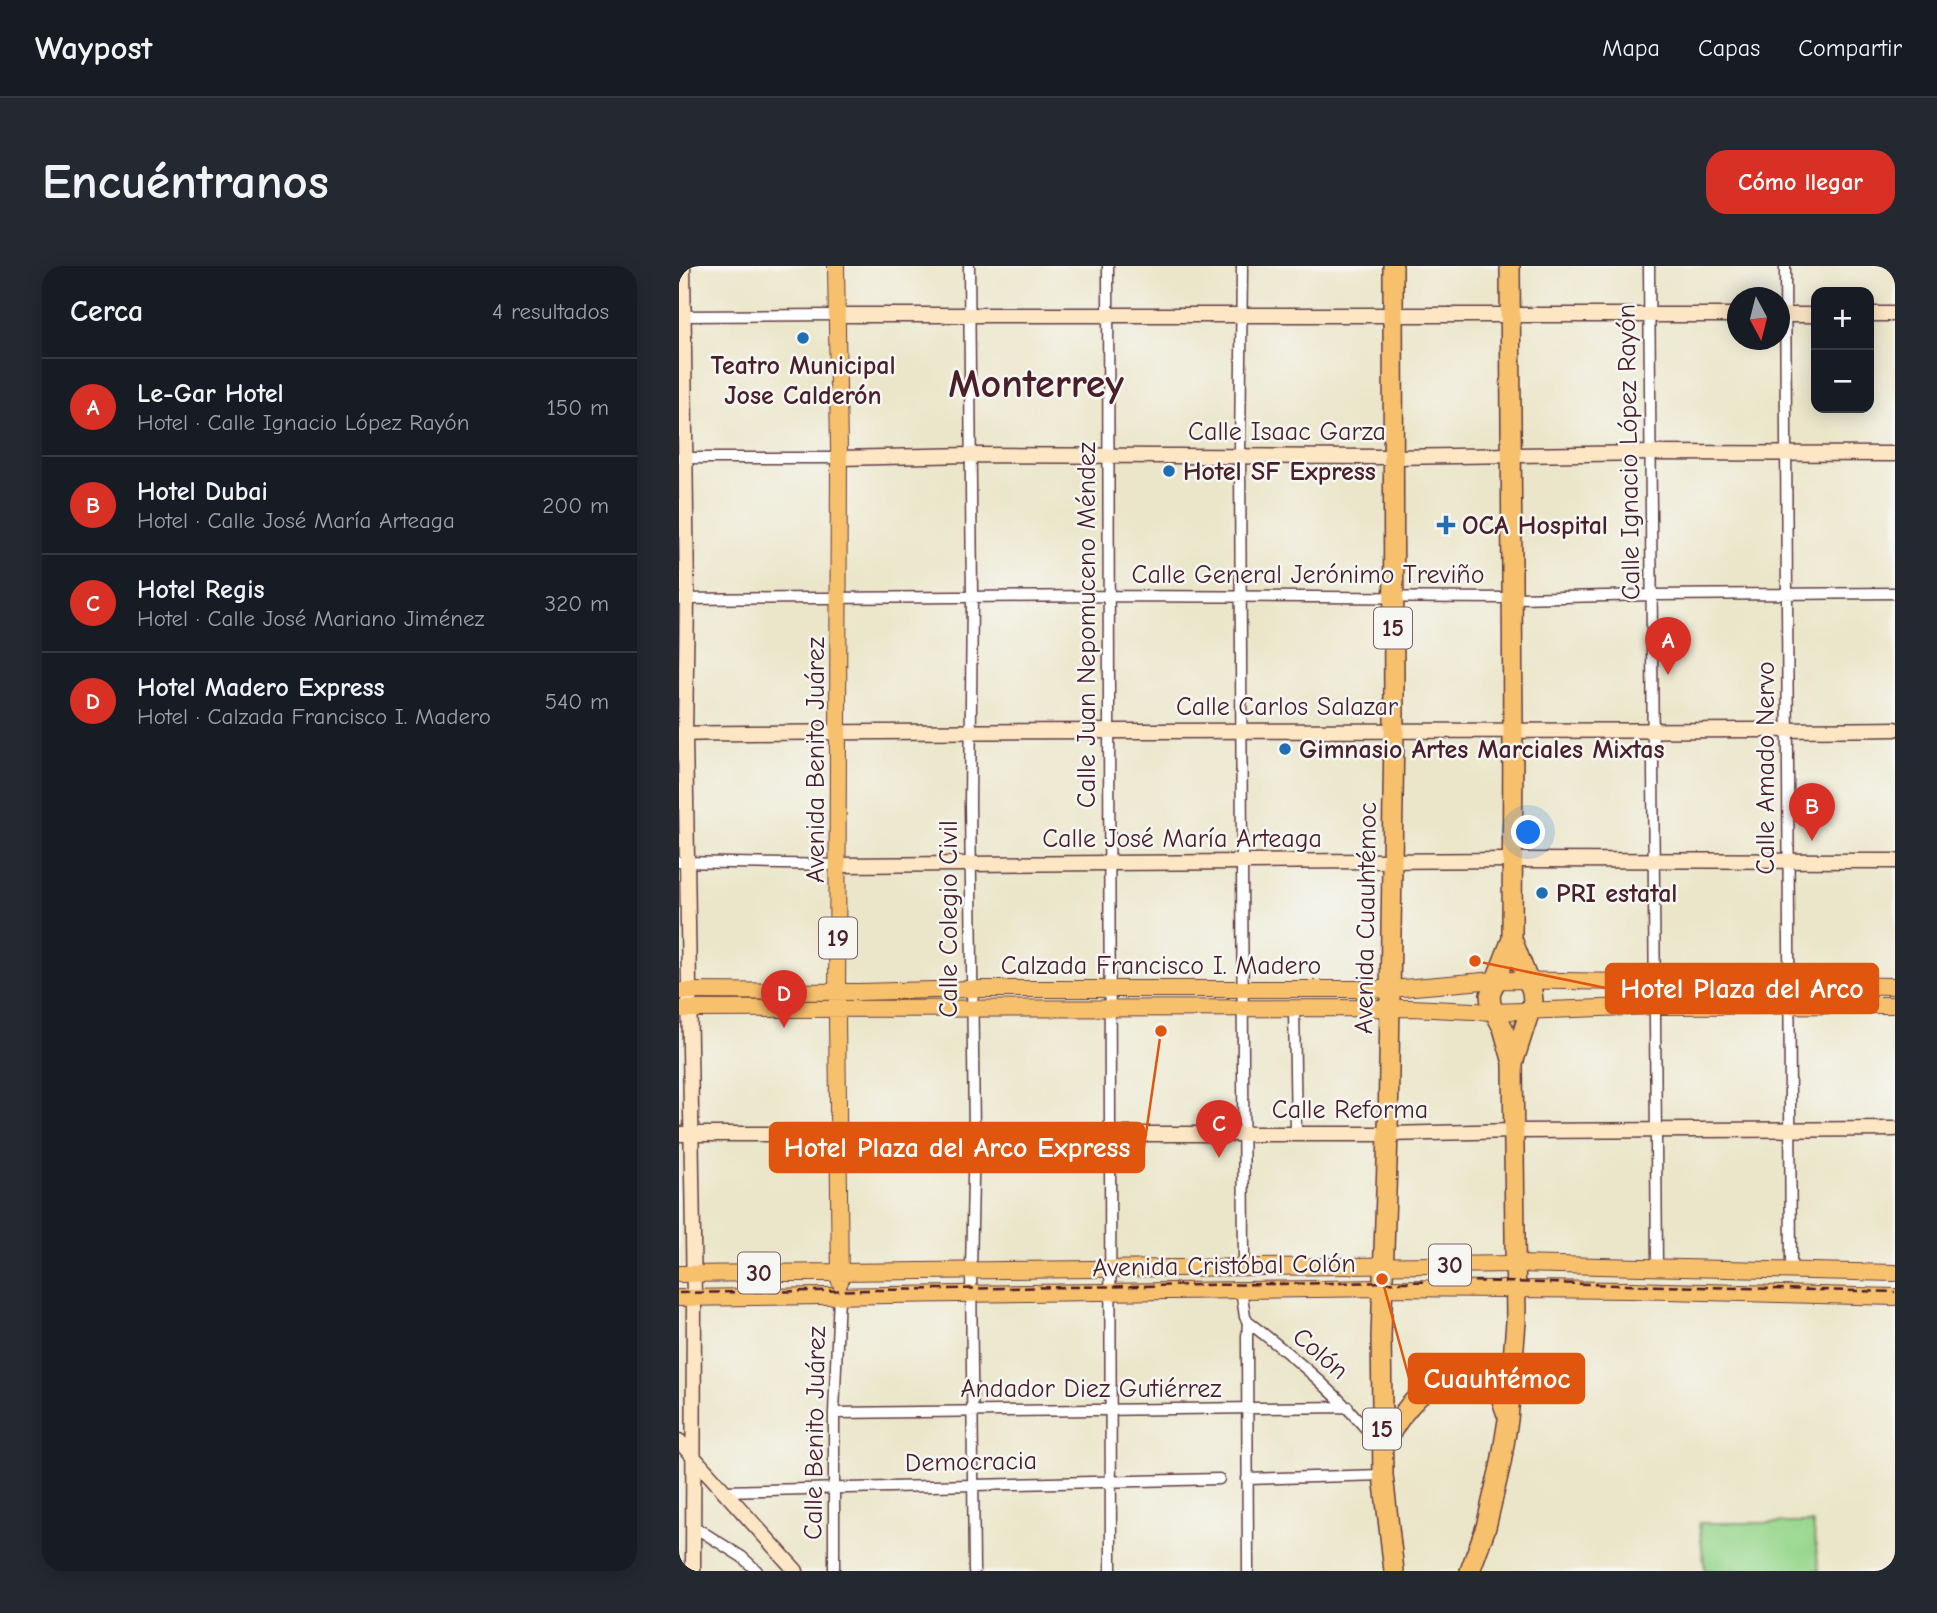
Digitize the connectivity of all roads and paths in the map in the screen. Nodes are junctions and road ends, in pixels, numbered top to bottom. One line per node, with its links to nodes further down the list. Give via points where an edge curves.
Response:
1 (683, 266): 22 (street)
2 (836, 266): 17 (main road, Avenida Benito Juárez / 19)
3 (969, 266): 11 (street, Calle Colegio Civil)
4 (1108, 266): 18 (street, Calle Juan Nepomuceno Méndez)
5 (1242, 266): 19 (street)
6 (1393, 266): 12 (highway, Avenida Cuauhtémoc / 15)
7 (1510, 266): 13 (highway)
8 (1649, 266): 23 (street, Calle Ignacio López Rayón)
9 (1786, 266): 10 (street, Calle Amado Nervo)
10 (1785, 287)
11 (969, 313): 17 (street); 18 (street); 26 (street, Calle Colegio Civil)
12 (1392, 314): 13 (street); 19 (street); 32 (highway, Avenida Cuauhtémoc / 15)
13 (1510, 314): 23 (street); 31 (highway)
14 (1811, 314): 21 (street)
15 (1874, 314): 16 (street)
16 (1895, 314)
17 (836, 315): 22 (street); 34 (main road, Avenida Benito Juárez / 19)
18 (1107, 315): 19 (street); 29 (street, Calle Juan Nepomuceno Méndez)
19 (1241, 315): 30 (street)
20 (1727, 315): 23 (street)
21 (1790, 315)
22 (681, 316): 33 (street)
23 (1649, 316): 25 (street, Calle Ignacio López Rayón)
24 (1784, 350): 27 (street, Calle Amado Nervo)
25 (1651, 453): 27 (street, Calle Isaac Garza); 31 (street, Calle Isaac Garza); 36 (street, Calle Ignacio López Rayón)
26 (970, 454): 29 (street, Calle Isaac Garza); 34 (street, Calle Isaac Garza); 40 (street, Calle Colegio Civil)
27 (1787, 454): 28 (street, Calle Isaac Garza); 37 (street, Calle Amado Nervo)
28 (1895, 454)
29 (1108, 455): 30 (street, Calle Isaac Garza); 38 (street, Calle Juan Nepomuceno Méndez)
30 (1240, 455): 32 (street, Calle Isaac Garza); 39 (street)
31 (1510, 456): 32 (street, Calle Isaac Garza); 43 (highway)
32 (1392, 457): 42 (highway, Avenida Cuauhtémoc / 15)
33 (682, 458): 34 (street, Calle Isaac Garza); 44 (street)
34 (839, 458): 41 (main road, Avenida Benito Juárez / 19)
35 (1895, 593): 37 (street, Calle General Jerónimo Treviño)
36 (1652, 594): 37 (street, Calle General Jerónimo Treviño); 43 (street, Calle General Jerónimo Treviño); 48 (street, Calle Ignacio López Rayón)
37 (1788, 594): 49 (street, Calle Amado Nervo)
38 (1108, 596): 39 (street, Calle General Jerónimo Treviño); 40 (street, Calle General Jerónimo Treviño); 46 (street, Calle Juan Nepomuceno Méndez)
39 (1240, 596): 42 (street, Calle General Jerónimo Treviño); 47 (street)
40 (972, 597): 41 (street, Calle General Jerónimo Treviño); 50 (street, Calle Colegio Civil)
41 (839, 598): 44 (street, Calle General Jerónimo Treviño); 54 (main road, Avenida Benito Juárez / 19)
42 (1392, 598): 43 (street, Calle General Jerónimo Treviño); 51 (highway, Avenida Cuauhtémoc / 15)
43 (1512, 598): 52 (highway)
44 (683, 599): 53 (street)
45 (1895, 729): 49 (street, Calle Carlos Salazar)
46 (1109, 730): 47 (street, Calle Carlos Salazar); 50 (street, Calle Carlos Salazar); 63 (street, Calle Juan Nepomuceno Méndez)
47 (1241, 730): 51 (street, Calle Carlos Salazar); 61 (street)
48 (1653, 730): 49 (street, Calle Carlos Salazar); 52 (street, Calle Carlos Salazar); 57 (street, Calle Ignacio López Rayón)
49 (1788, 730): 58 (street, Calle Amado Nervo)
50 (971, 731): 54 (street, Calle Carlos Salazar); 62 (street, Calle Colegio Civil)
51 (1394, 731): 52 (street, Calle Carlos Salazar); 56 (highway, Avenida Cuauhtémoc / 15)
52 (1513, 731): 55 (highway)
53 (682, 734): 54 (street, Calle Carlos Salazar); 60 (street)
54 (840, 734): 64 (main road, Avenida Benito Juárez / 19)
55 (1512, 860): 56 (street, Calle José María Arteaga); 57 (street, Calle José María Arteaga); 65 (highway)
56 (1392, 861): 61 (street, Calle José María Arteaga); 76 (highway, Avenida Cuauhtémoc / 15)
57 (1652, 861): 58 (street, Calle José María Arteaga); 68 (street, Calle Ignacio López Rayón)
58 (1788, 861): 59 (street, Calle José María Arteaga); 69 (street, Calle Amado Nervo)
59 (1895, 861)
60 (683, 862): 64 (street, Calle José María Arteaga); 72 (street)
61 (1242, 862): 63 (street, Calle José María Arteaga); 74 (street)
62 (971, 863): 63 (street, Calle José María Arteaga); 64 (street, Calle José María Arteaga); 71 (street, Calle Colegio Civil)
63 (1110, 863): 73 (street, Calle Juan Nepomuceno Méndez)
64 (839, 865): 75 (main road, Avenida Benito Juárez / 19)
65 (1512, 939): 66 (highway); 67 (highway)
66 (1495, 980): 67 (main road, Calzada Francisco I. Madero); 76 (main road, Calzada Francisco I. Madero); 86 (highway, via 1490,995)
67 (1528, 980): 68 (main road, Calzada Francisco I. Madero); 87 (highway)
68 (1653, 984): 69 (main road, Calzada Francisco I. Madero); 78 (street, Calle Ignacio López Rayón)
69 (1788, 985): 70 (main road, Calzada Francisco I. Madero); 79 (street, Calle Amado Nervo)
70 (1895, 985)
71 (971, 989): 73 (main road, Calzada Francisco I. Madero); 75 (main road, Calzada Francisco I. Madero); 83 (street, Calle Colegio Civil)
72 (684, 990): 75 (main road, Calzada Francisco I. Madero); 82 (street)
73 (1110, 990): 74 (main road, Calzada Francisco I. Madero); 84 (street, Calle Juan Nepomuceno Méndez)
74 (1243, 990): 76 (main road, Calzada Francisco I. Madero); 80 (street)
75 (838, 992): 85 (main road, Avenida Benito Juárez / 19)
76 (1391, 999): 81 (main road, Calzada Francisco I. Madero); 86 (main road, Calzada Francisco I. Madero); 98 (highway, Avenida Cuauhtémoc / 15)
77 (1895, 1005): 79 (main road, Calzada Francisco I. Madero)
78 (1654, 1006): 79 (main road, Calzada Francisco I. Madero); 87 (main road, Calzada Francisco I. Madero); 91 (street, Calle Ignacio López Rayón)
79 (1789, 1006): 89 (street, Calle Amado Nervo)
80 (1243, 1008): 81 (main road, Calzada Francisco I. Madero); 84 (main road, Calzada Francisco I. Madero); 96 (street)
81 (1294, 1008): 97 (street)
82 (684, 1009): 85 (main road, Calzada Francisco I. Madero); 94 (street)
83 (971, 1009): 84 (main road, Calzada Francisco I. Madero); 85 (main road, Calzada Francisco I. Madero); 93 (street, Calle Colegio Civil)
84 (1111, 1009): 95 (street, Calle Juan Nepomuceno Méndez)
85 (838, 1010): 99 (main road, Avenida Benito Juárez / 19)
86 (1494, 1012): 87 (main road, Calzada Francisco I. Madero); 88 (highway)
87 (1530, 1012): 88 (highway)
88 (1513, 1063): 92 (highway)
89 (1789, 1129): 90 (street, Calle Reforma); 91 (street, Calle Reforma); 106 (street, Calle Amado Nervo)
90 (1895, 1129)
91 (1655, 1130): 92 (street, Calle Reforma); 103 (street, Calle Ignacio López Rayón)
92 (1515, 1131): 98 (street, Calle Reforma); 100 (highway)
93 (974, 1133): 95 (street, Calle Reforma); 99 (street, Calle Reforma); 105 (street, Calle Colegio Civil)
94 (685, 1134): 99 (street, Calle Reforma); 109 (street)
95 (1110, 1134): 96 (street, Calle Reforma); 104 (street, Calle Juan Nepomuceno Méndez)
96 (1242, 1134): 97 (street, Calle Reforma); 101 (street)
97 (1296, 1134): 98 (street, Calle Reforma)
98 (1388, 1134): 102 (highway, Avenida Cuauhtémoc / 15)
99 (839, 1136): 107 (main road, Avenida Benito Juárez / 19)
100 (1517, 1264): 102 (main road, Avenida Cristóbal Colón / 30); 103 (main road, Avenida Cristóbal Colón / 30); 111 (highway)
101 (1244, 1266): 102 (main road, Avenida Cristóbal Colón / 30); 104 (main road, Avenida Cristóbal Colón / 30)
102 (1384, 1266): 110 (highway, Avenida Cuauhtémoc / 15)
103 (1657, 1268): 106 (main road, Avenida Cristóbal Colón / 30)
104 (1110, 1269): 105 (main road, Avenida Cristóbal Colón / 30); 113 (street, Calle Juan Nepomuceno Méndez)
105 (971, 1270): 107 (main road, Avenida Cristóbal Colón / 30); 114 (street, Calle Colegio Civil)
106 (1791, 1270): 108 (main road, Avenida Cristóbal Colón / 30)
107 (840, 1273): 109 (main road, Avenida Cristóbal Colón / 30); 115 (main road, Avenida Benito Juárez / 19)
108 (1895, 1273)
109 (686, 1274): 117 (street)
110 (1384, 1287): 111 (main road, Avenida Cristóbal Colón / 30); 112 (main road, Avenida Cristóbal Colón / 30); 126 (highway, Avenida Cuauhtémoc / 15)
111 (1517, 1288): 116 (main road, Avenida Cristóbal Colón / 30); 124 (highway)
112 (1241, 1289): 113 (main road, Avenida Cristóbal Colón / 30); 118 (street)
113 (1110, 1291): 114 (main road, Avenida Cristóbal Colón / 30); 120 (street, Calle Juan Nepomuceno Méndez)
114 (971, 1294): 115 (main road, Avenida Cristóbal Colón / 30); 122 (street, Calle Colegio Civil)
115 (839, 1295): 117 (main road, Avenida Cristóbal Colón / 30); 123 (street, Calle Benito Juárez / 19)
116 (1895, 1297)
117 (686, 1298): 127 (street)
118 (1248, 1322): 119 (street, Colón); 121 (street)
119 (1348, 1407): 121 (street, Andador Diez Gutiérrez); 126 (street, Colón)
120 (1111, 1410): 121 (street, Andador Diez Gutiérrez); 122 (street, Andador Diez Gutiérrez); 131 (street, Calle Juan Nepomuceno Méndez)
121 (1246, 1410): 130 (street)
122 (972, 1412): 123 (street, Andador Diez Gutiérrez); 132 (street, Calle Colegio Civil)
123 (834, 1413): 133 (street, Calle Benito Juárez / 19)
124 (1509, 1420): 126 (highway, via 1493,1382 1477,1374 1455,1377 1414,1398); 144 (highway, via 1490,1512)
125 (679, 1441): 127 (street)
126 (1382, 1449): 128 (highway, Avenida Cuauhtémoc / 15)
127 (693, 1455): 134 (street); 135 (street)
128 (1384, 1475): 130 (street); 143 (highway, Avenida Cuauhtémoc / 15)
129 (1219, 1479): 131 (street, Democracia)
130 (1247, 1479): 142 (street)
131 (1111, 1481): 132 (street, Democracia); 141 (street, Calle Juan Nepomuceno Méndez)
132 (973, 1484): 133 (street, Democracia); 140 (street, Calle Colegio Civil)
133 (835, 1487): 134 (street, Democracia); 139 (street, Calle Benito Juárez / 19)
134 (725, 1491): 138 (street)
135 (692, 1526): 136 (street); 137 (street)
136 (688, 1567)
137 (757, 1571)
138 (796, 1571)
139 (834, 1571)
140 (974, 1571)
141 (1111, 1571)
142 (1248, 1571)
143 (1394, 1571)
144 (1471, 1571)

